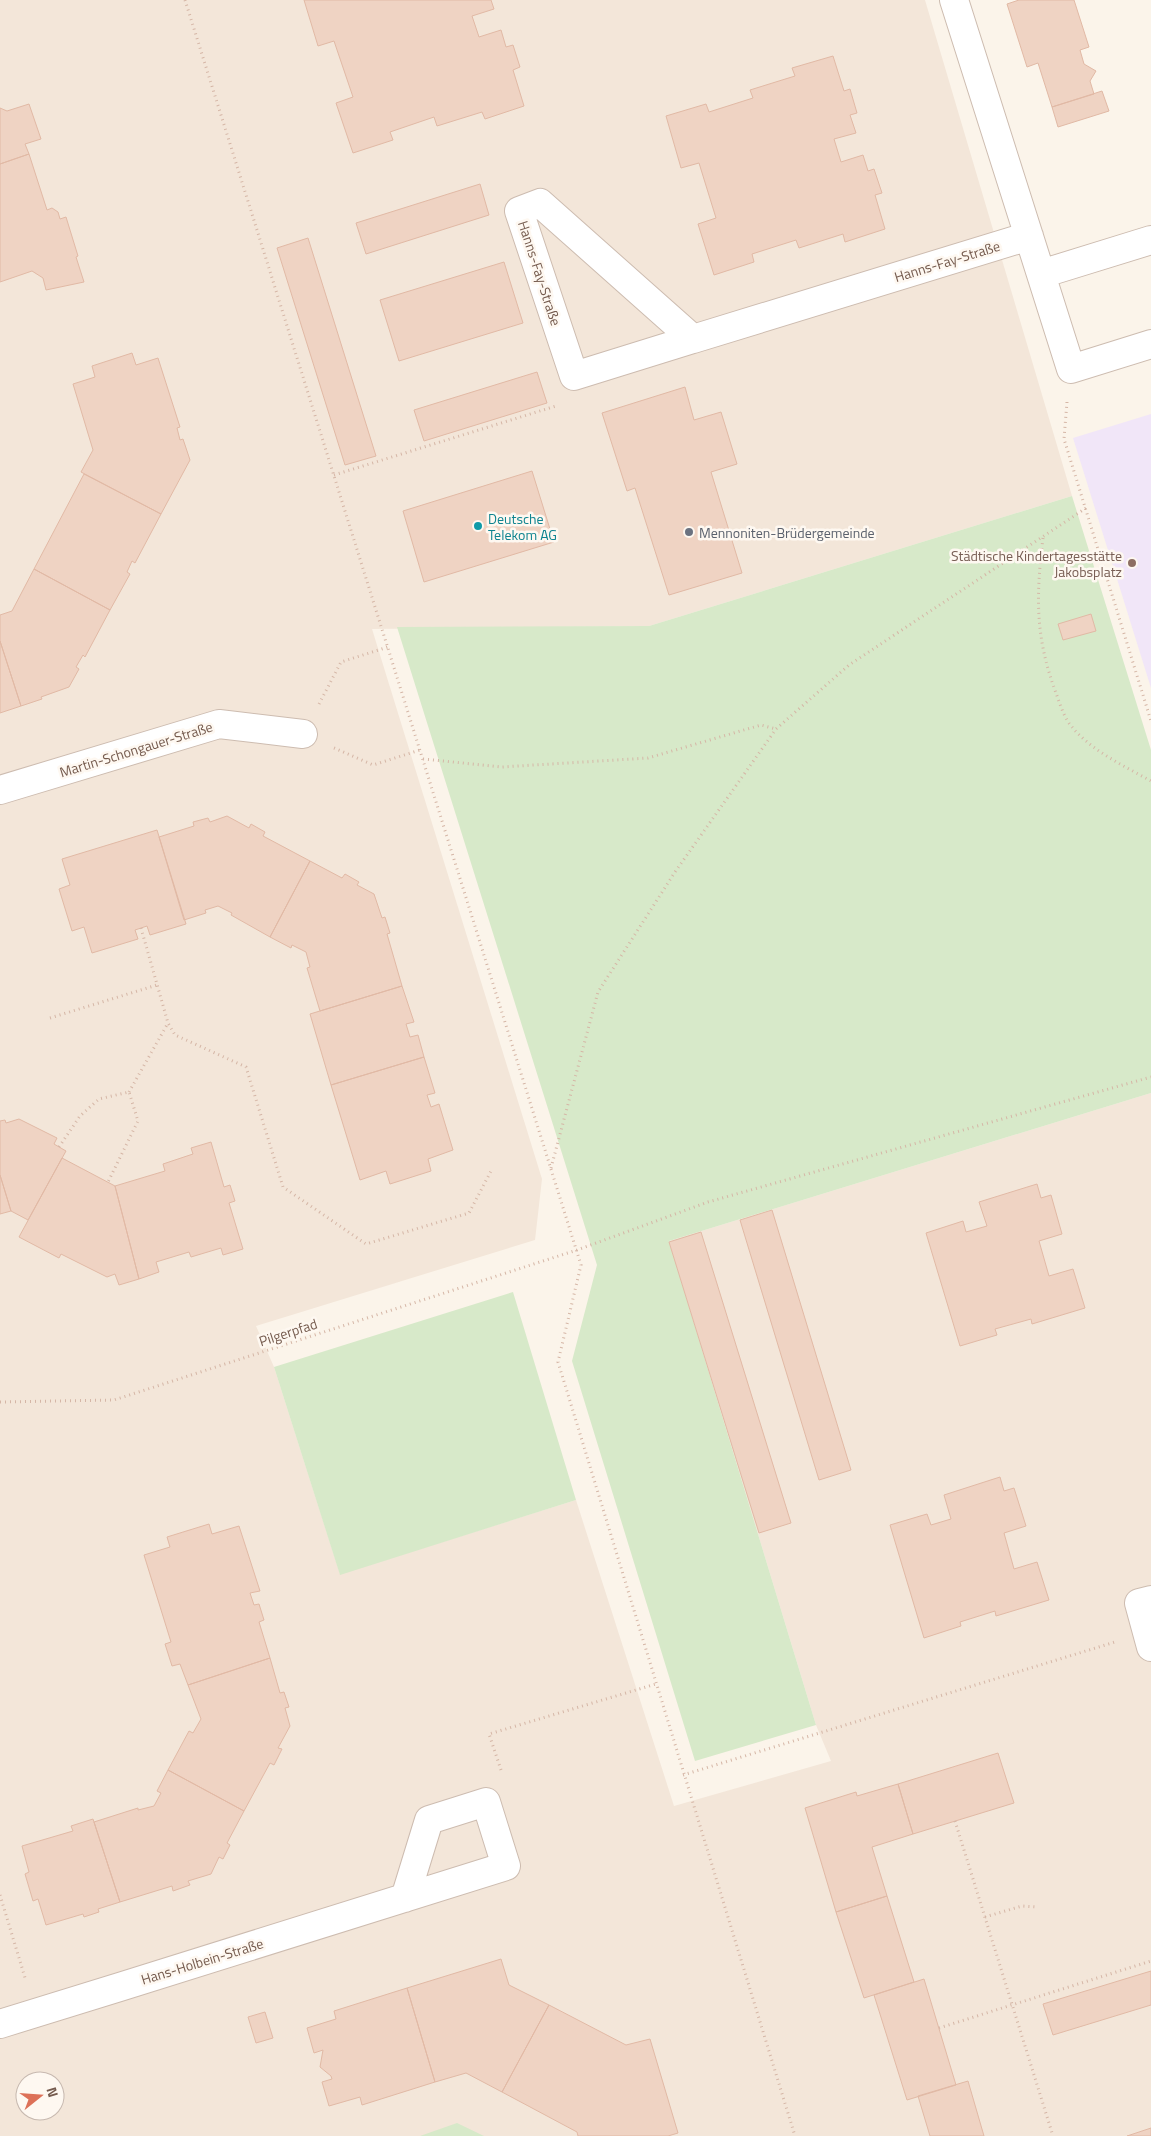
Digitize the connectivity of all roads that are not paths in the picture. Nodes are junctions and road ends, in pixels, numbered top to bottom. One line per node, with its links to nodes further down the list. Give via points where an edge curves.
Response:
1 (954, 0): 2 (street)
2 (1029, 236): 4 (street); 5 (street, Hanns-Fay-Straße)
3 (1151, 240): 4 (street)
4 (1041, 274): 6 (street, via 1071,369)
5 (693, 339): 5 (street, Hanns-Fay-Straße, via 540,203 519,210 574,376)
6 (1151, 344)
7 (303, 734): 8 (street, Martin-Schongauer-Straße, via 219,724)
8 (0, 790)
9 (1151, 1600): 10 (street, via 1139,1604)
10 (1149, 1640)
11 (405, 1898): 12 (street, Hans-Holbein-Straße)
12 (0, 2024)

